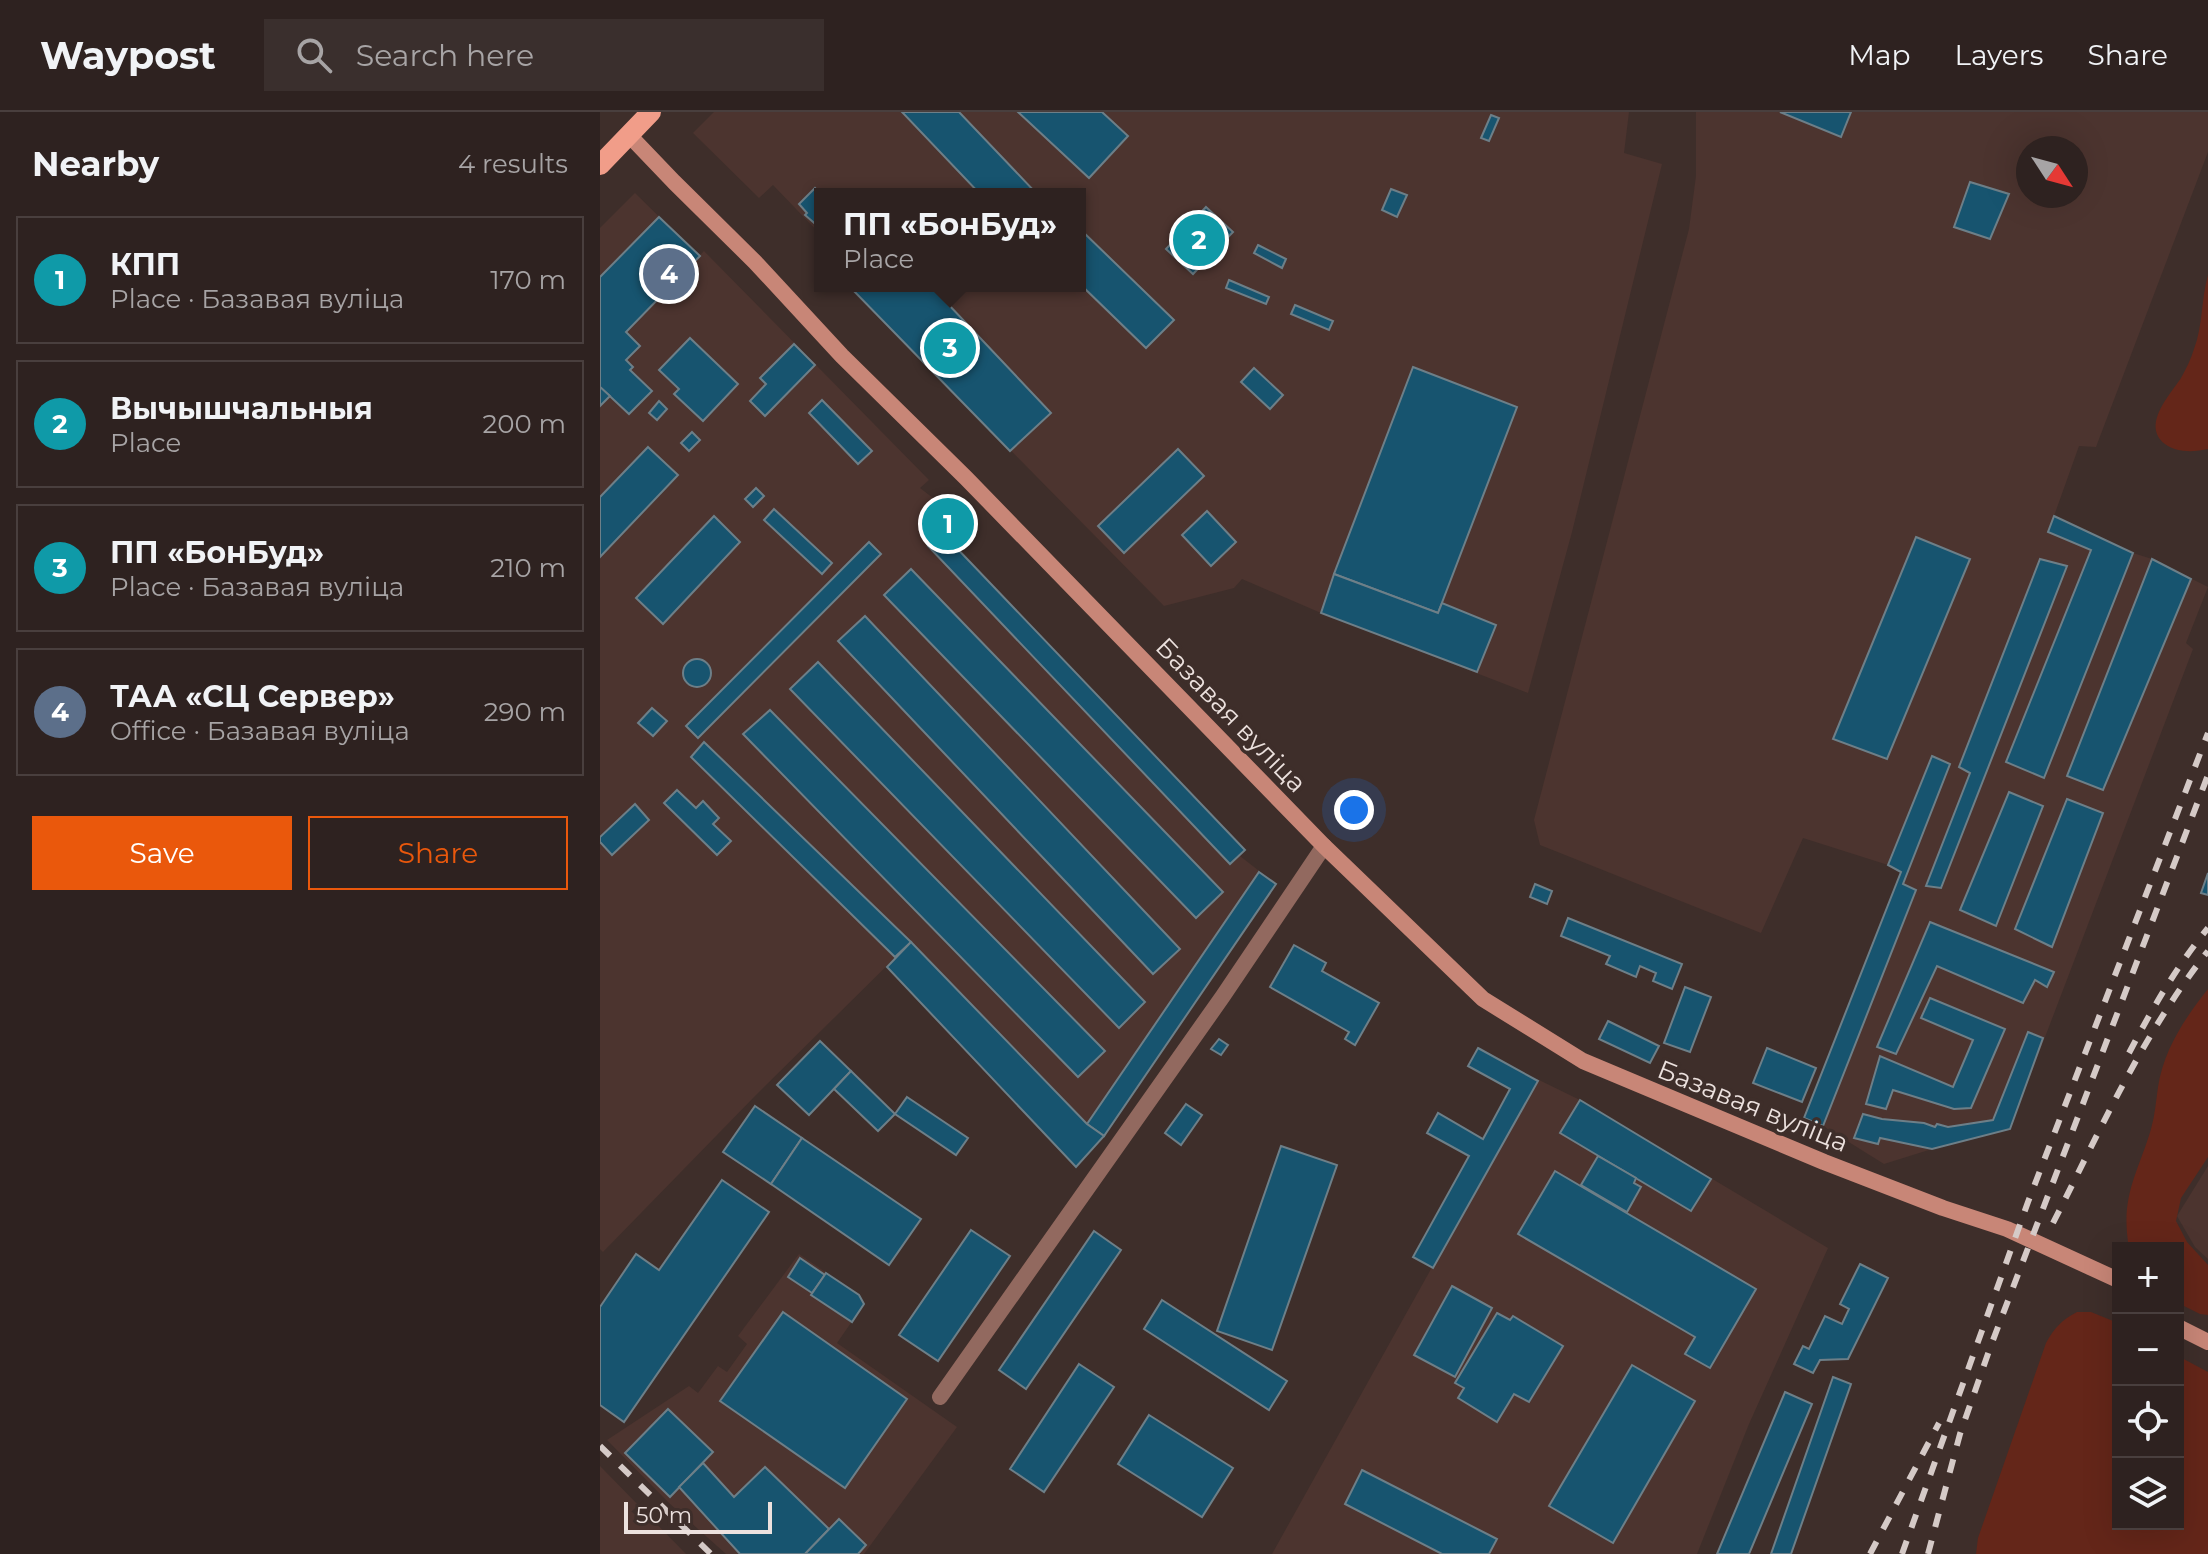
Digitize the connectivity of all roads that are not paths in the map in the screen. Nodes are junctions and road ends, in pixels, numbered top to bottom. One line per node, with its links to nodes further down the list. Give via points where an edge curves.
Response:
1 (651, 112): 2 (main road)
2 (629, 135): 3 (main road); 4 (street, Базавая вуліца)
3 (600, 165)
4 (1324, 846): 5 (street, Базавая вуліца, via 1483,999 1572,1056 1824,1162 2007,1229); 8 (street)
5 (2112, 1277)
6 (2184, 1330): 7 (street)
7 (2208, 1342)
8 (940, 1397)

